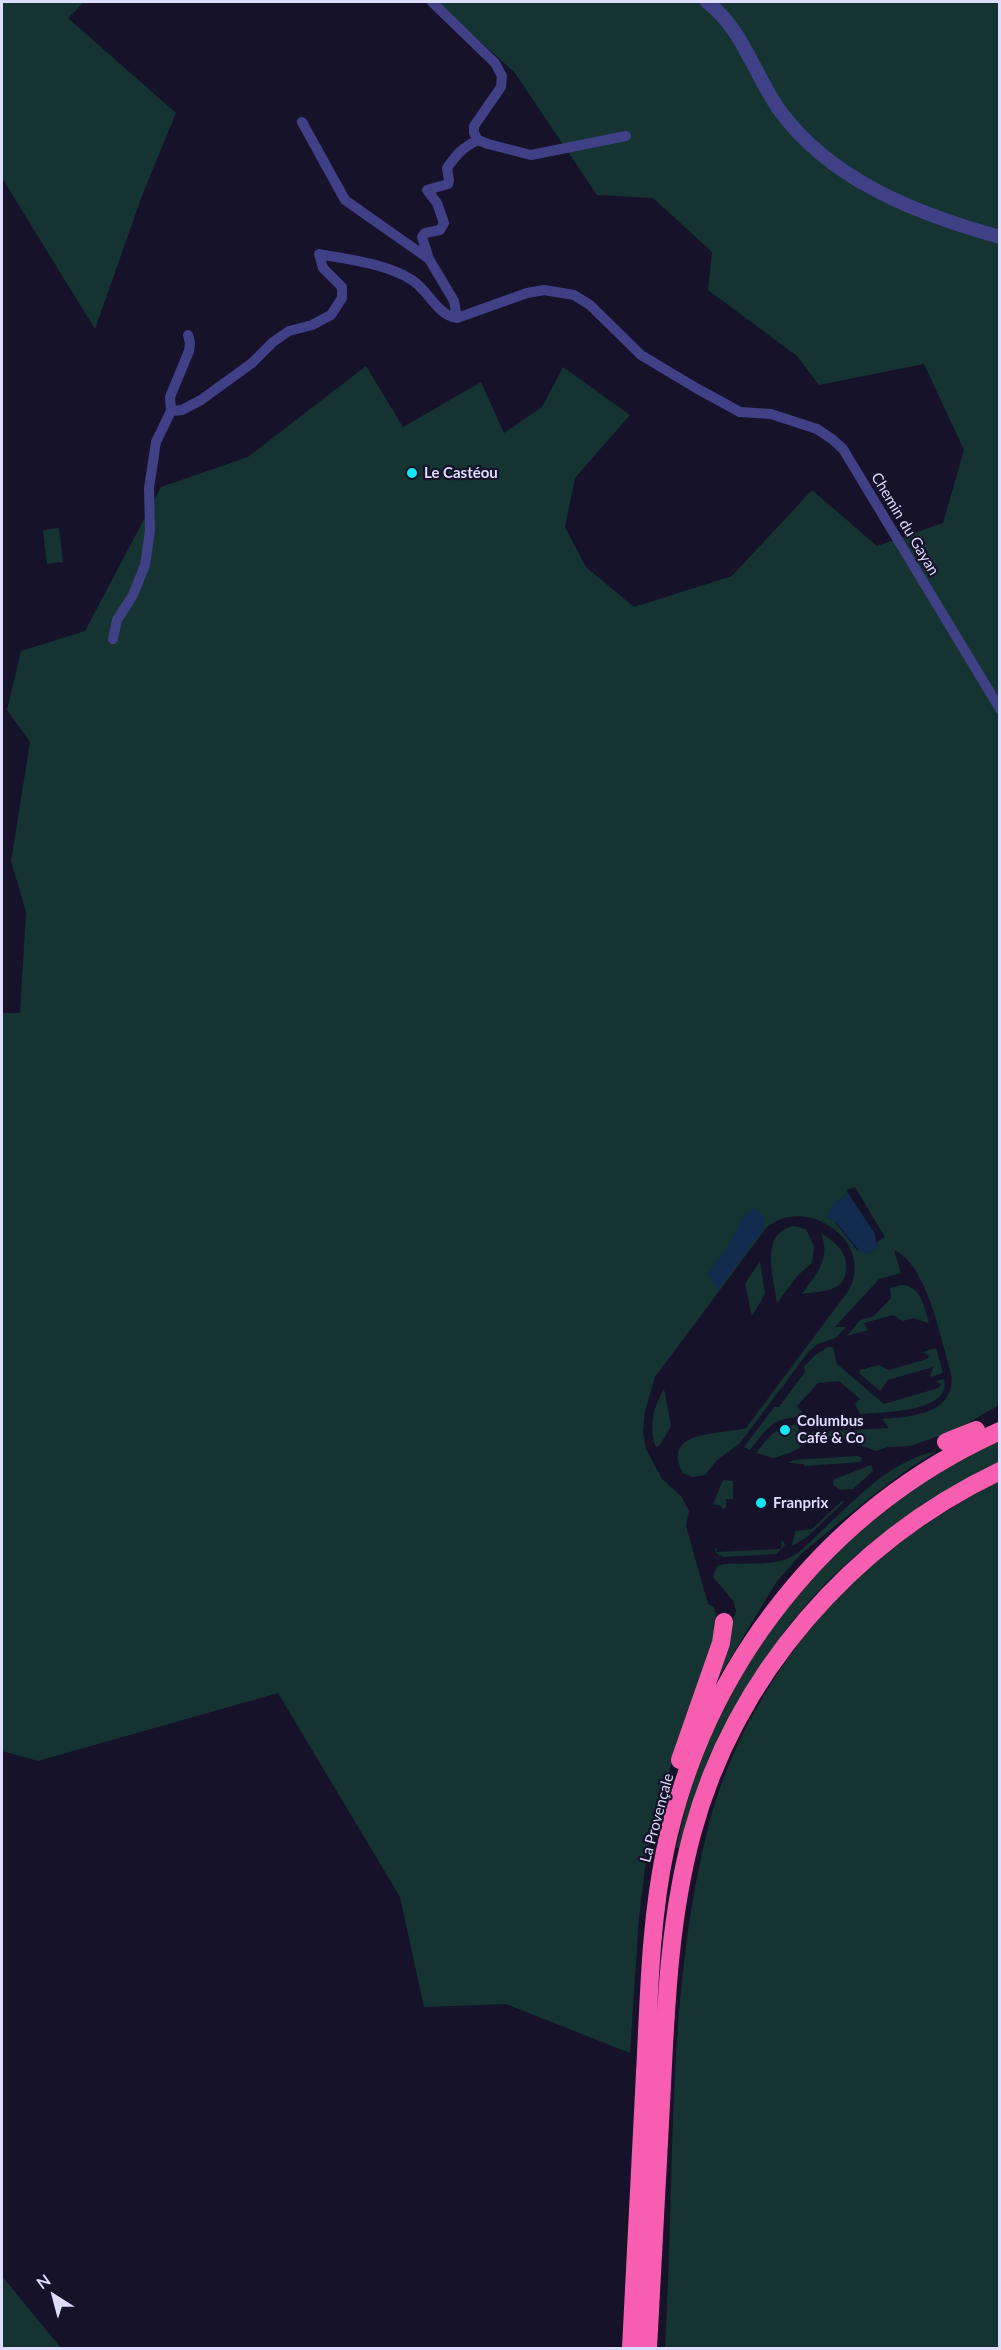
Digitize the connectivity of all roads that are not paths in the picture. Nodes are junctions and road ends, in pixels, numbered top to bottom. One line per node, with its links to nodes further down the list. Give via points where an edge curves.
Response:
1 (432, 2): 5 (street, via 495,63 502,76 501,87 474,126)
2 (707, 2): 6 (street, via 726,19 777,106 814,149 913,209)
3 (302, 122): 7 (street, via 345,200)
4 (626, 136): 5 (street, via 531,155)
5 (478, 140): 7 (street, via 456,154 447,168 448,184 427,190 437,203 444,224 440,230 422,237)
6 (999, 237)
7 (429, 259): 8 (street, via 454,300)
8 (457, 318): 10 (street, via 448,317 411,280 372,264 319,254 323,268 342,287 342,298 331,315 289,332 201,400); 12 (street, Chemin du Gayan, via 527,293 544,290 574,295 590,305 640,355 740,412 792,420 832,439 843,449)
9 (188, 335): 10 (street, via 189,351 170,397)
10 (171, 411): 11 (street, via 156,442 151,469 145,565 117,620)
11 (113, 639)
12 (999, 710)
13 (999, 1420): 15 (highway)
14 (999, 1431): 18 (highway, La Provençale, via 927,1468 867,1513 818,1557 764,1624 728,1680 695,1749 675,1809)
15 (946, 1442)
16 (999, 1471): 20 (highway, via 926,1512 848,1574 778,1654 753,1691 717,1762 692,1833 673,1937)
17 (724, 1622): 18 (highway, via 721,1643 666,1808 658,1847)
18 (658, 1890): 19 (highway, La Provençale)
19 (631, 2349)
20 (648, 2349)

